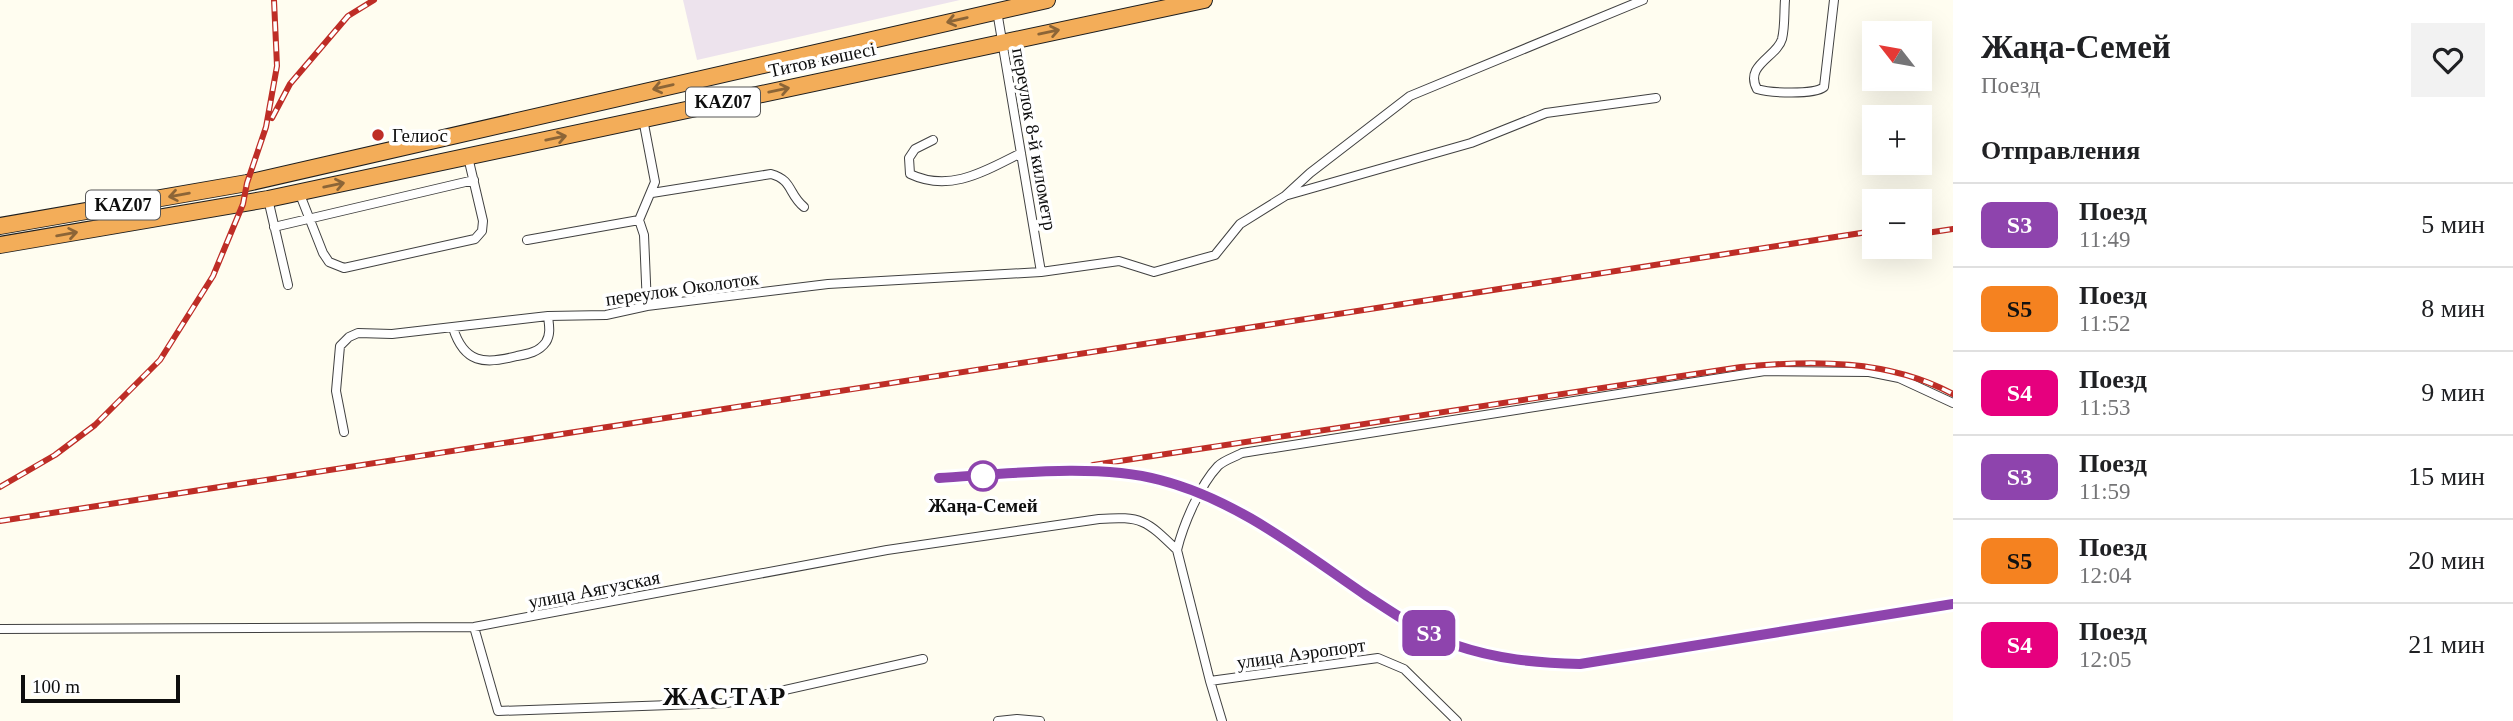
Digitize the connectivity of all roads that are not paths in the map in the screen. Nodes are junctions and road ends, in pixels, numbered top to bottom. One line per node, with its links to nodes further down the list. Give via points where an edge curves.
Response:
1 (1047, 0): 6 (highway, Титов көшесі / KAZ07)
2 (1204, 0): 7 (highway, Титов көшесі / KAZ07, one-way to 2)
3 (1643, 0): 16 (street, via 1410,96)
4 (1785, 0): 5 (street, via 1782,41 1755,69 1757,89 1815,92 1824,87)
5 (1834, 0)
6 (997, 11): 7 (street, переулок 8-й километр); 21 (highway, Титов көшесі / KAZ07, one-way to 21, via 247,183)
7 (1003, 42): 9 (highway, Титов көшесі / KAZ07, one-way to 7); 11 (street, переулок 8-й километр)
8 (1656, 98): 16 (street, via 1546,113 1471,143)
9 (643, 119): 12 (highway, Титов көшесі / KAZ07, one-way to 9); 15 (street, via 655,182)
10 (933, 140): 11 (street, via 915,149 909,158 910,174 945,182 961,180)
11 (1021, 153): 25 (street, переулок 8-й километр)
12 (468, 157): 13 (street); 14 (highway, Титов көшесі / KAZ07, one-way to 12)
13 (474, 180): 19 (street); 19 (street, via 483,221 475,239 344,268 329,262)
14 (299, 192): 17 (highway, Титов көшесі / KAZ07); 19 (street)
15 (652, 193): 18 (street, via 771,174 780,176); 20 (street)
16 (1285, 196): 25 (street, переулок Околоток, via 1240,224 1214,255 1154,272 1119,261)
17 (268, 199): 22 (street); 24 (highway, Титов көшесі / KAZ07, one-way to 17)
18 (804, 207)
19 (311, 219): 22 (street)
20 (639, 220): 23 (street); 27 (street, via 644,235)
21 (0, 226)
22 (274, 227): 26 (street)
23 (527, 240)
24 (0, 245)
25 (1041, 272): 27 (street, переулок Околоток, via 828,284)
26 (288, 285)
27 (647, 306): 28 (street, переулок Околоток, via 606,315)
28 (548, 316): 29 (street, переулок Околоток); 29 (street, via 550,334 545,345 536,352 502,360 477,360 458,345)
29 (453, 328): 31 (street, переулок Околоток, via 358,332 349,337 340,346 337,391)
30 (1953, 403): 32 (street, via 1899,378 1869,372 1765,371 1242,453 1219,465 1182,530)
31 (344, 432)
32 (1177, 550): 33 (street, улица Аягузская, via 1152,525 1131,517 1099,519 887,550); 36 (street)
33 (474, 627): 34 (street, улица Аягузская); 35 (street, via 498,712 727,703)
34 (0, 629)
35 (923, 659)
36 (1210, 681): 39 (street); 40 (street, улица Аэропорт, via 1378,658 1404,669)
37 (998, 721): 38 (street)
38 (1040, 721)
39 (1222, 721)
40 (1457, 721)

